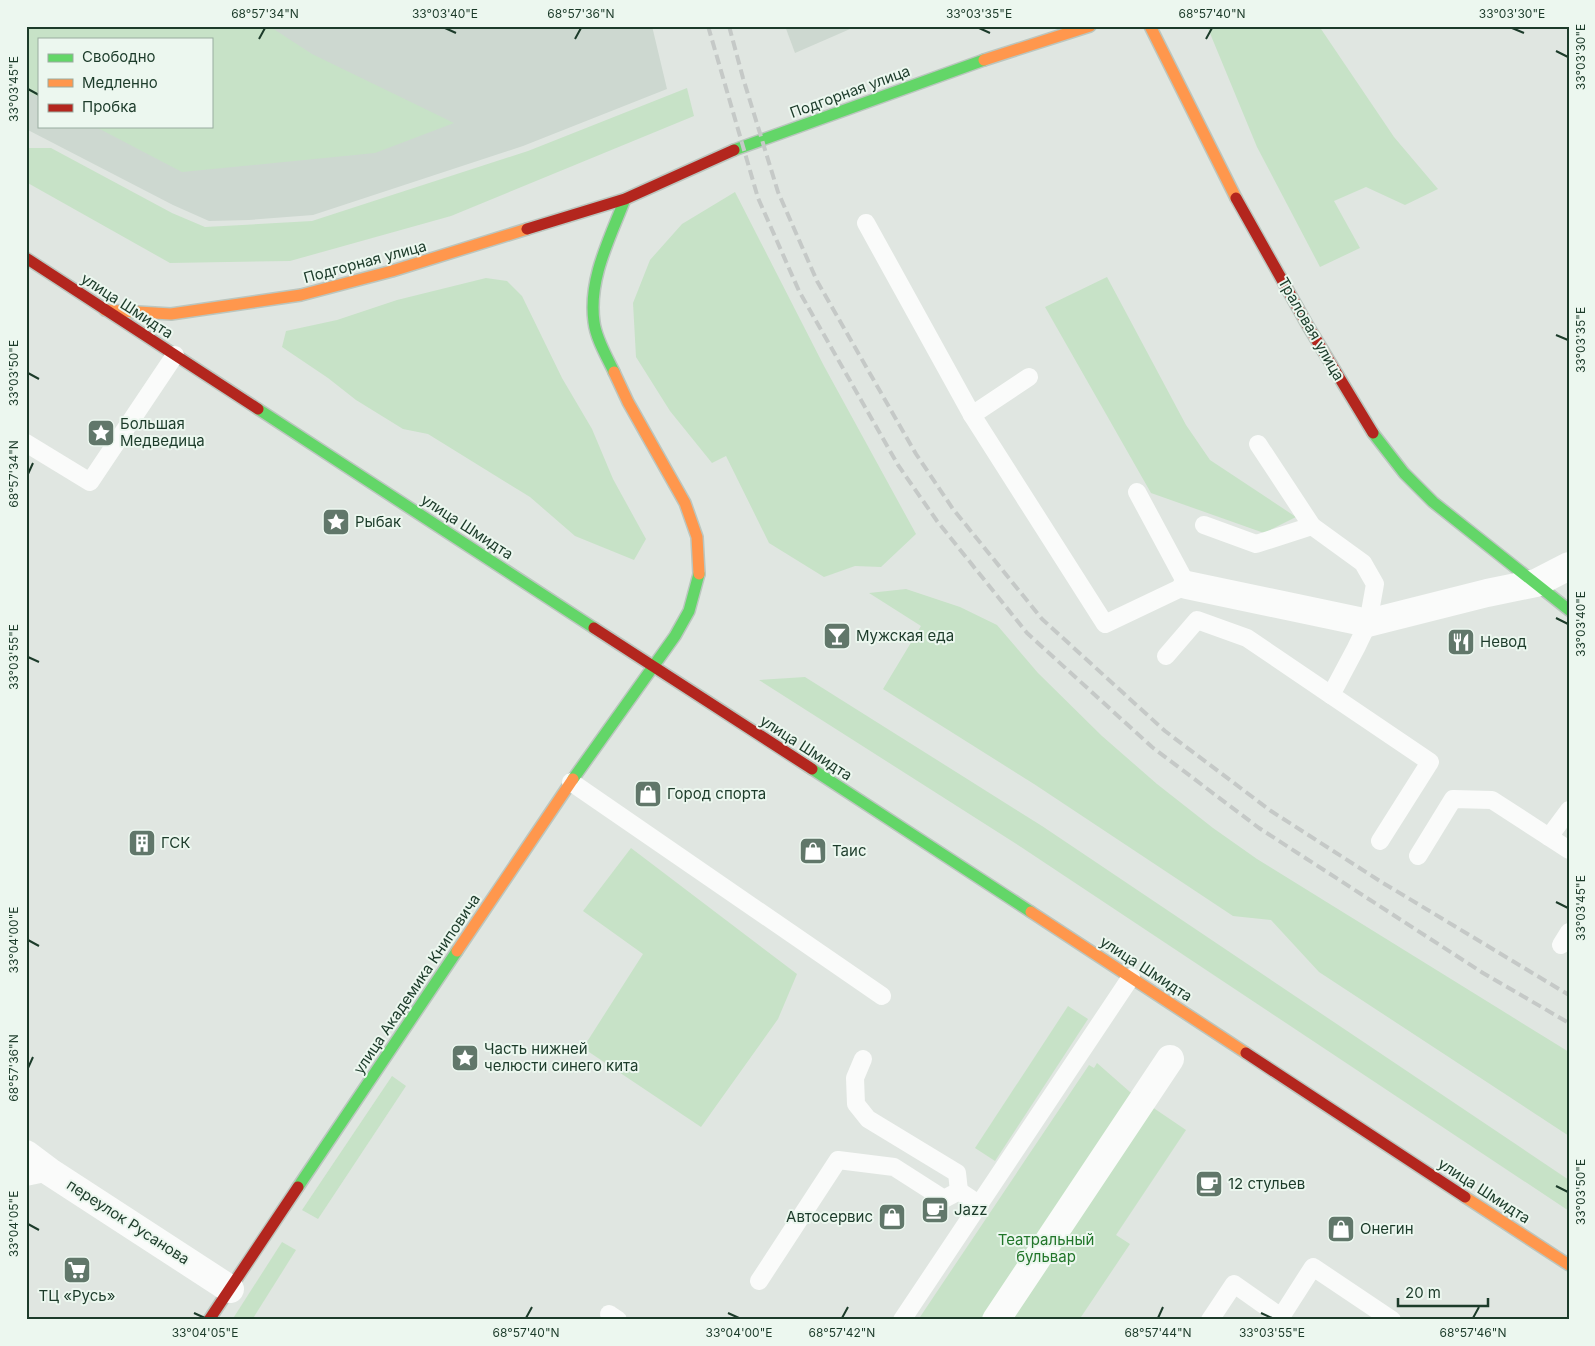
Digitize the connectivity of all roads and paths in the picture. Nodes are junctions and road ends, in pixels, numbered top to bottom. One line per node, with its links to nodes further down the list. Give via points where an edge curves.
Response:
1 (1090, 26): 3 (main road, Подгорная улица, via 995,56 725,152)
2 (1150, 26): 16 (main road, Траловая улица, via 1230,186 1308,326 1377,440 1433,502)
3 (625, 199): 6 (main road, Подгорная улица, via 392,271 301,295 171,314); 21 (main road, via 599,268 593,295 594,323 628,402 685,503 697,537 699,575 689,611)
4 (866, 223): 9 (lane)
5 (26, 258): 6 (main road, улица Шмидта)
6 (105, 310): 7 (main road, улица Шмидта)
7 (175, 355): 10 (lane, via 90,482); 21 (main road, улица Шмидта)
8 (1029, 378): 9 (lane)
9 (972, 414): 17 (lane, via 1105,624)
10 (26, 443)
11 (1258, 444): 14 (lane)
12 (1136, 492): 17 (lane)
13 (1204, 525): 14 (lane, via 1256,544)
14 (1312, 526): 19 (lane, via 1363,563 1375,584)
15 (1569, 566): 16 (street)
16 (1536, 583): 18 (main road, Траловая улица); 19 (street)
17 (1187, 585): 19 (street)
18 (1569, 610)
19 (1368, 623): 22 (lane)
20 (1166, 656): 22 (lane, via 1197,620 1247,638)
21 (653, 667): 23 (main road, улица Академика Книповича); 29 (main road, улица Шмидта)
22 (1331, 695): 26 (lane, via 1430,762)
23 (571, 782): 30 (lane); 39 (main road, улица Академика Книповича)
24 (1569, 810): 25 (lane)
25 (1549, 837): 27 (lane); 28 (lane, via 1492,800 1453,799)
26 (1380, 841)
27 (1569, 850)
28 (1418, 856)
29 (1131, 977): 36 (lane); 37 (main road, улица Шмидта)
30 (882, 996)
31 (863, 1059): 35 (lane, via 854,1078 856,1104 868,1119 957,1173)
32 (1170, 1059): 42 (street)
33 (26, 1154): 34 (street, переулок Русанова)
34 (38, 1175): 39 (street, переулок Русанова)
35 (959, 1191): 36 (lane); 38 (lane, via 944,1198 894,1167 838,1160)
36 (980, 1205): 41 (lane)
37 (1569, 1265)
38 (759, 1281)
39 (230, 1289): 40 (main road, улица Академика Книповича)
40 (209, 1320)
41 (902, 1320)
42 (996, 1320)
43 (1210, 1320): 44 (lane, via 1234,1284 1282,1317 1313,1267)
44 (1392, 1320)

